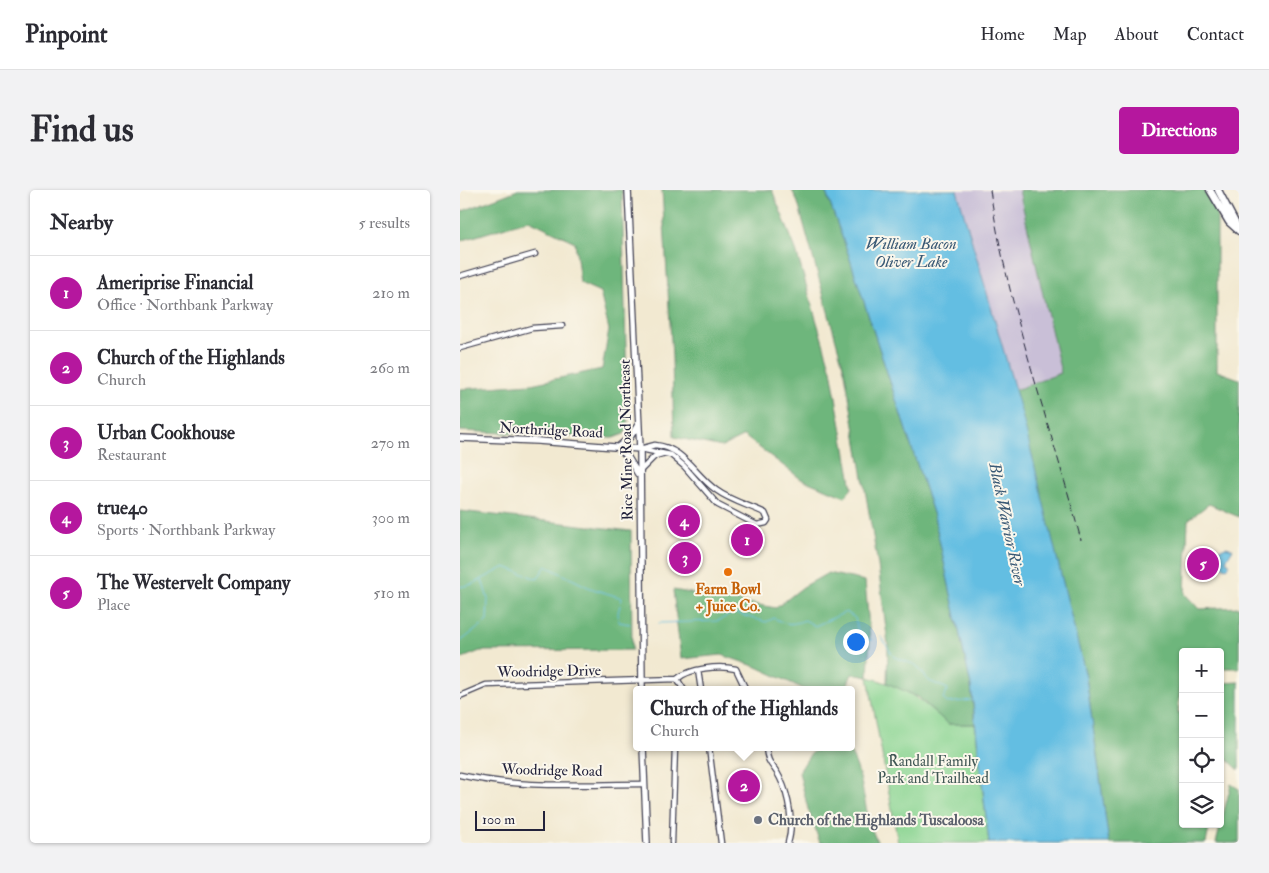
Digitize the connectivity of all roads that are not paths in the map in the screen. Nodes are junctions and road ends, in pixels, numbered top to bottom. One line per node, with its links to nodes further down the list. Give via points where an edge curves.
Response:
1 (628, 190): 9 (main road, Rice Mine Road Northeast)
2 (1210, 190): 4 (main road, via 1229,222)
3 (1218, 190): 4 (main road)
4 (1239, 231)
5 (535, 254): 6 (street)
6 (460, 276)
7 (562, 326): 8 (street, via 532,328)
8 (460, 348)
9 (638, 425): 11 (main road); 12 (main road, Rice Mine Road Northeast)
10 (460, 438): 11 (main road, Northridge Road)
11 (618, 447): 12 (main road, Northridge Road); 15 (main road)
12 (640, 449): 13 (street); 13 (street, via 664,446 682,454 715,489 765,513 768,520 756,525 730,513 706,493 677,460); 14 (main road, Rice Mine Road Northeast)
13 (664, 453): 14 (street, via 655,456)
14 (640, 471): 15 (main road, Rice Mine Road Northeast)
15 (640, 478): 18 (main road, Rice Mine Road Northeast)
16 (698, 670): 17 (street, Woodridge Drive, via 688,671); 21 (street); 22 (street, Woodridge Drive, via 736,669)
17 (677, 679): 18 (street, Woodridge Drive); 20 (street)
18 (642, 681): 19 (main road, Rice Mine Road Northeast); 23 (street, Woodridge Drive, via 498,684 475,688)
19 (642, 686)
20 (681, 686)
21 (700, 686)
22 (744, 686)
23 (460, 696)
24 (643, 751): 29 (main road)
25 (675, 751): 31 (street)
26 (709, 751): 32 (street)
27 (766, 751): 33 (street, via 787,800)
28 (460, 775): 29 (street, Woodridge Road, via 520,784)
29 (644, 784): 30 (main road)
30 (647, 843)
31 (672, 843)
32 (721, 843)
33 (788, 843)

